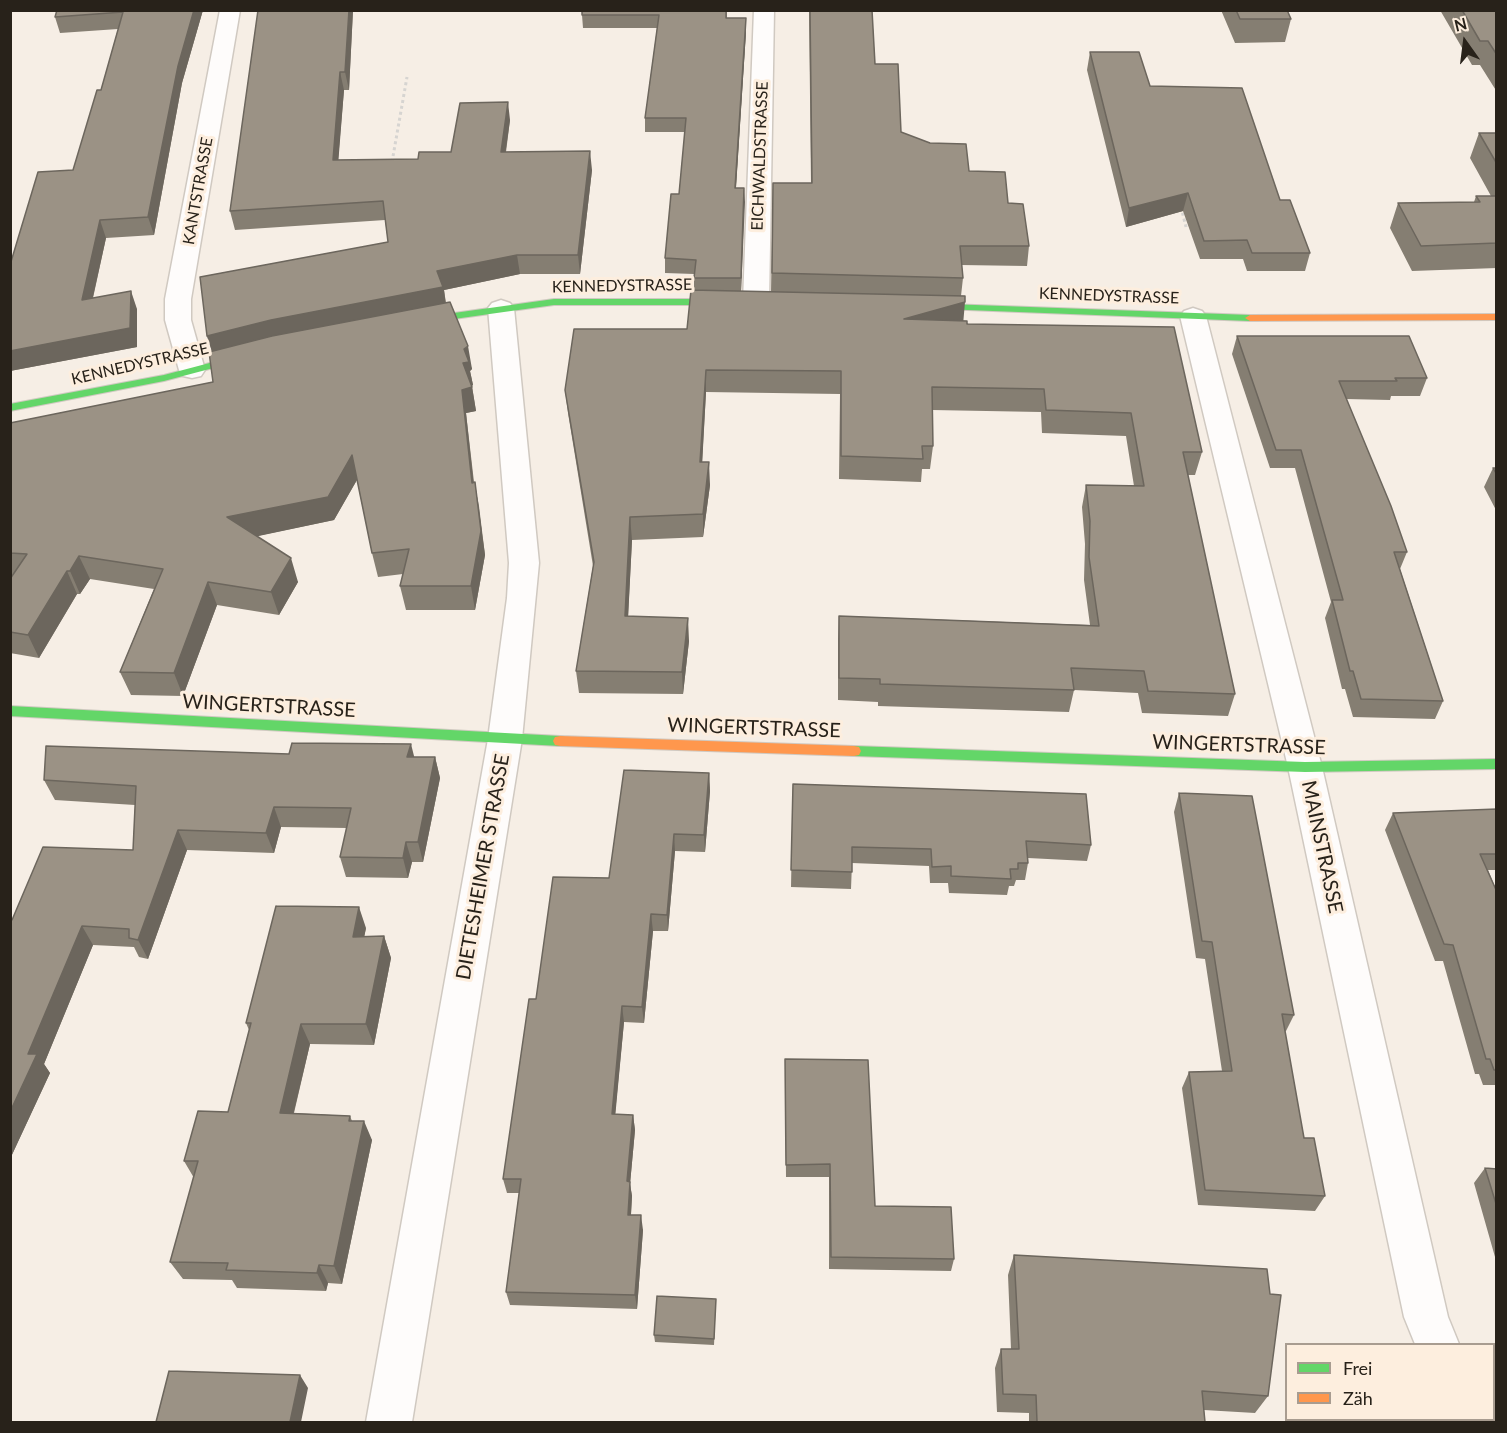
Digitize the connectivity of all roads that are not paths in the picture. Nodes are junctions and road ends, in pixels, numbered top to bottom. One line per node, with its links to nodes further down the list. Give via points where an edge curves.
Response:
1 (230, 10): 10 (street, KANTSTRASSE, via 178,299 178,320)
2 (764, 10): 3 (street, EICHWALDSTRASSE)
3 (761, 302): 5 (main road, KENNEDYSTRASSE, via 596,301)
4 (900, 305): 6 (main road, KENNEDYSTRASSE)
5 (501, 308): 8 (main road, KENNEDYSTRASSE); 13 (street, DIETESHEIMER STRASSE, via 524,577)
6 (1193, 316): 7 (main road, KENNEDYSTRASSE); 15 (street, MAINSTRASSE)
7 (1497, 317)
8 (403, 324)
9 (266, 352): 10 (main road, KENNEDYSTRASSE)
10 (192, 370): 11 (main road, KENNEDYSTRASSE)
11 (10, 408)
12 (10, 711): 13 (main road, WINGERTSTRASSE)
13 (505, 739): 15 (main road, WINGERTSTRASSE); 17 (street, DIETESHEIMER STRASSE)
14 (1497, 764): 15 (main road, WINGERTSTRASSE)
15 (1305, 767): 16 (street, MAINSTRASSE, via 1426,1317)
16 (1437, 1343)
17 (389, 1422)

